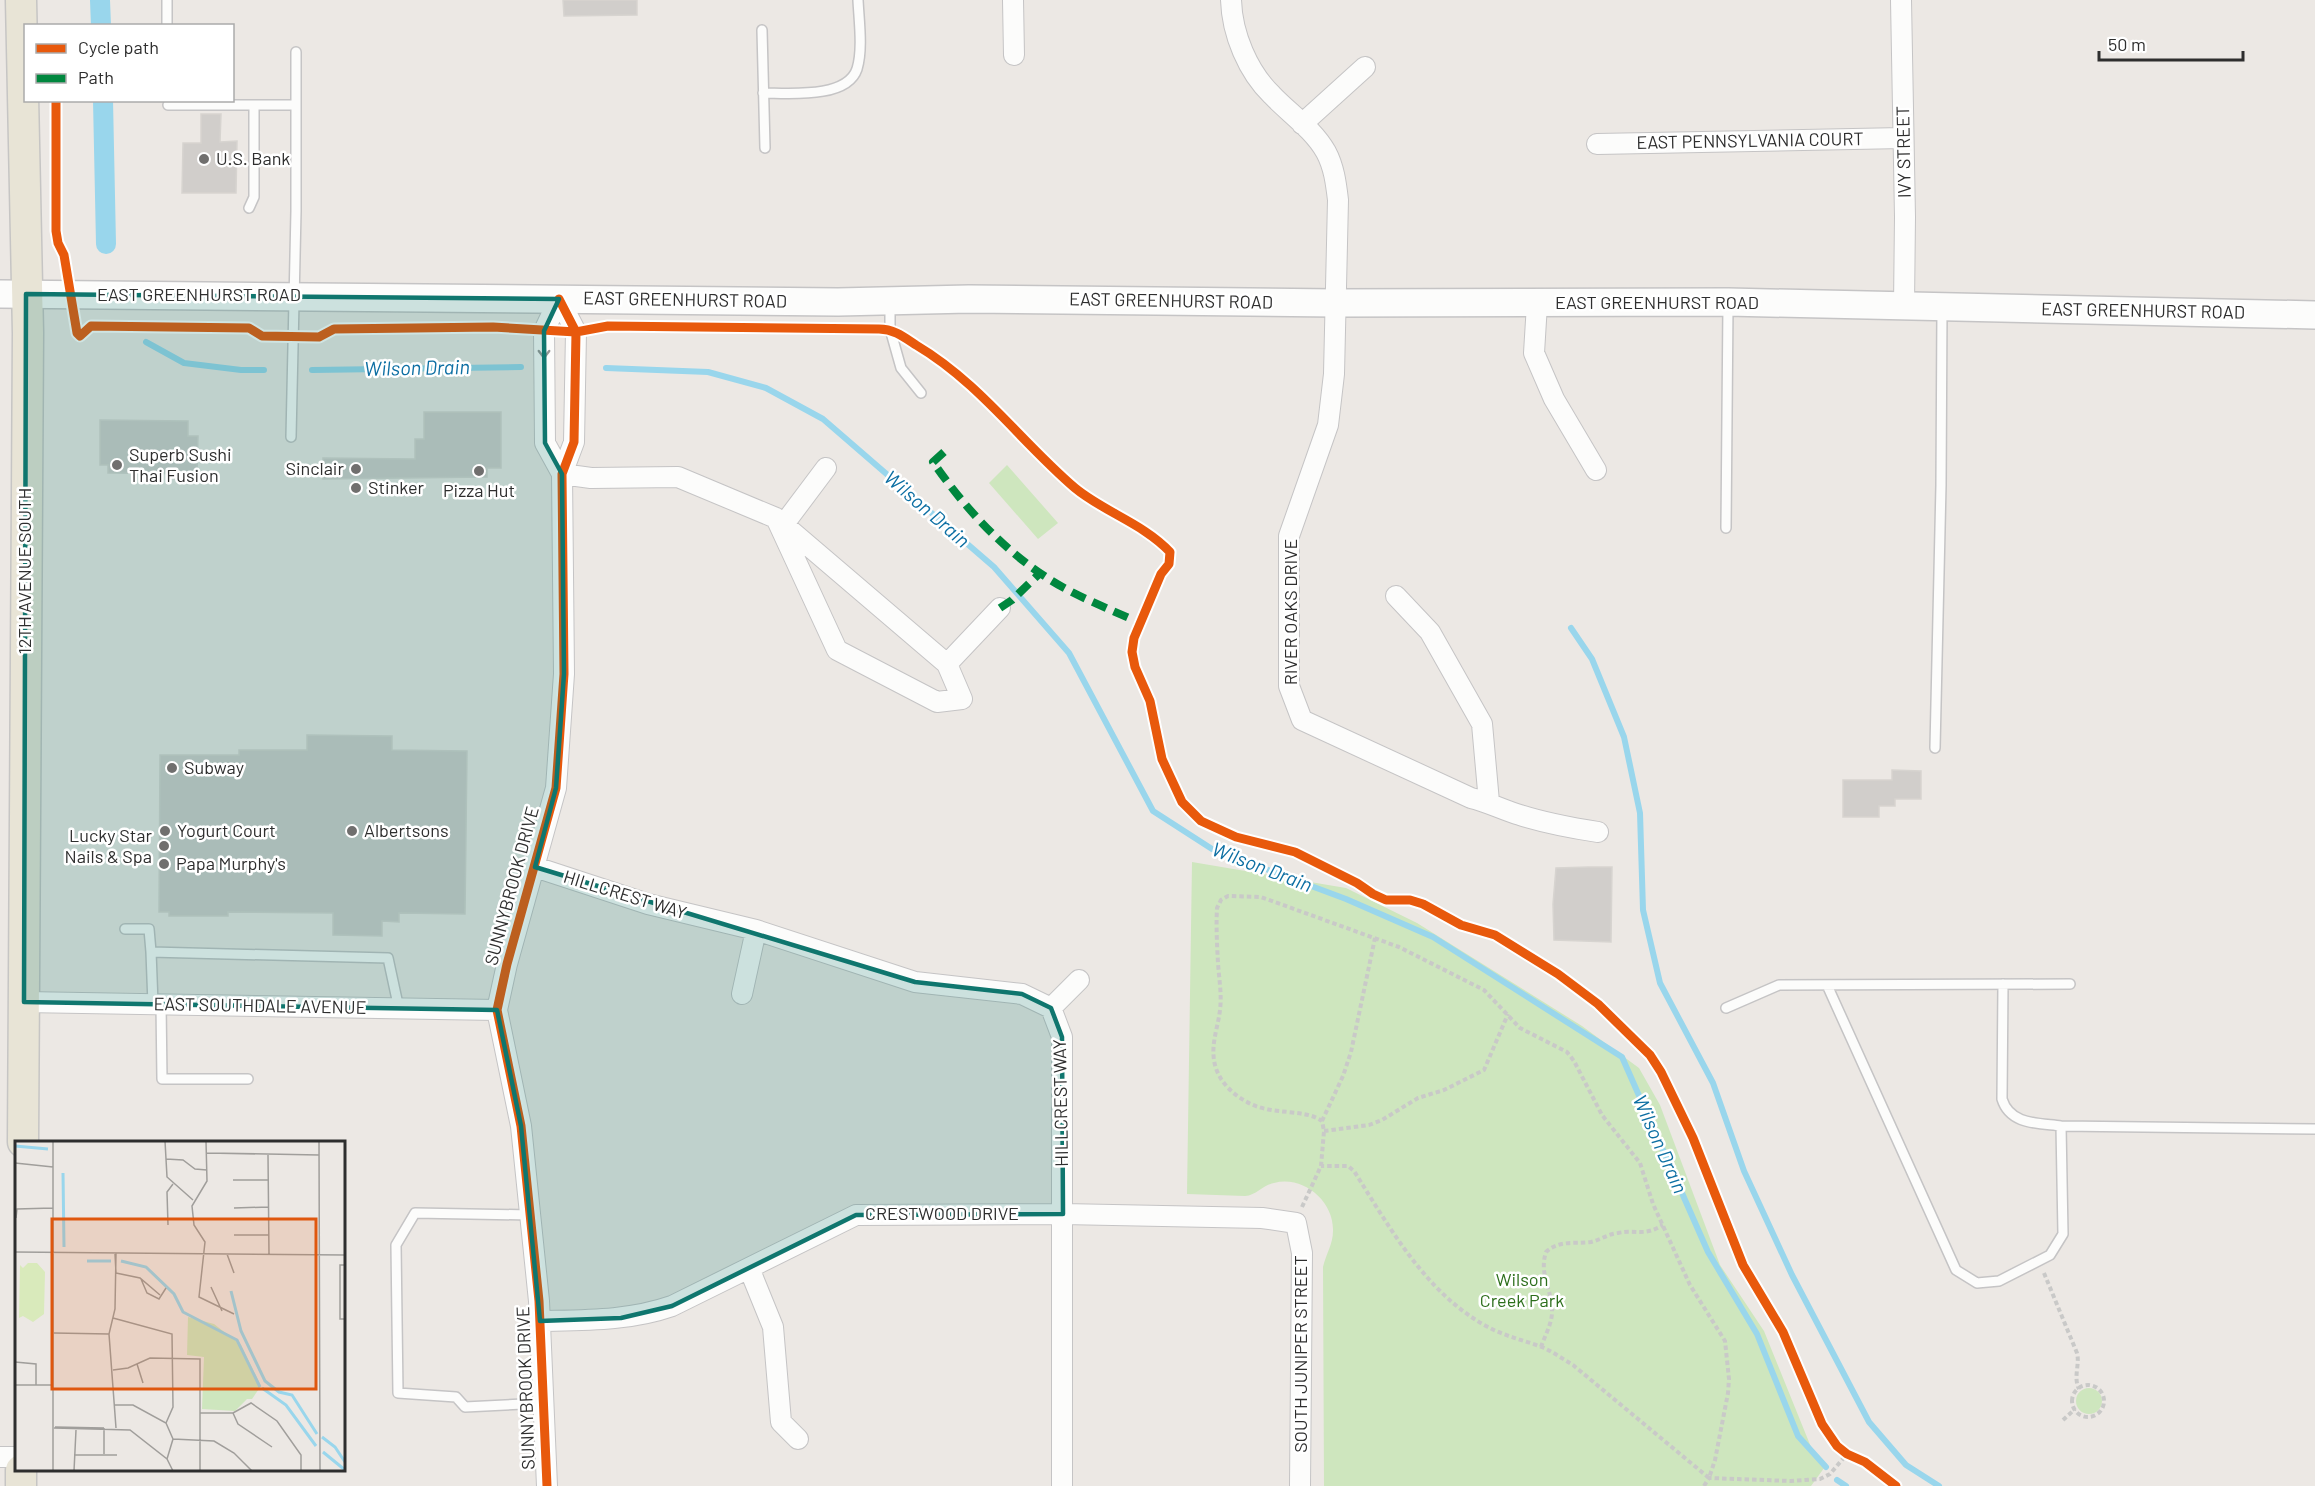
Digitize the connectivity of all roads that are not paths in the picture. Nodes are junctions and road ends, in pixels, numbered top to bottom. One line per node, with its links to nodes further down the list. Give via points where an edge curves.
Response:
1 (21, 0): 21 (main road, 12TH AVENUE SOUTH)
2 (167, 0): 7 (lane)
3 (858, 0): 12 (lane, via 856,71 842,86 821,92)
4 (1013, 0): 10 (street)
5 (1232, 0): 16 (street, via 1243,53 1270,93)
6 (1901, 0): 17 (street, IVY STREET)
7 (168, 24)
8 (762, 30): 12 (lane)
9 (296, 52): 15 (lane)
10 (1014, 55)
11 (1365, 68): 16 (street)
12 (764, 93): 19 (lane)
13 (168, 105): 14 (lane)
14 (254, 105): 15 (lane); 20 (lane, via 254,197)
15 (296, 105): 22 (lane)
16 (1302, 124): 26 (street, via 1325,150 1335,173)
17 (1904, 138): 18 (street, EAST PENNSYLVANIA COURT); 28 (street, IVY STREET)
18 (1597, 144)
19 (765, 148)
20 (249, 208)
21 (13, 294): 22 (main road, EAST GREENHURST ROAD); 53 (main road, 12TH AVENUE SOUTH)
22 (293, 295): 23 (main road, EAST GREENHURST ROAD); 32 (lane)
23 (559, 298): 24 (main road, EAST GREENHURST ROAD); 35 (street, SUNNYBROOK DRIVE, via 576,332 574,442); 35 (street, SUNNYBROOK DRIVE, one-way to 35, via 544,331 544,443)
24 (890, 301): 26 (main road, EAST GREENHURST ROAD); 31 (lane, via 890,329 901,368)
25 (1728, 302): 27 (main road, EAST GREENHURST ROAD); 28 (main road, EAST GREENHURST ROAD); 37 (lane)
26 (1335, 303): 27 (main road, EAST GREENHURST ROAD); 42 (street, RIVER OAKS DRIVE, via 1334,374 1328,425 1289,536 1289,686 1302,720 1471,798)
27 (1538, 304): 34 (street, via 1534,353 1554,399)
28 (1904, 305): 29 (main road, EAST GREENHURST ROAD)
29 (1942, 306): 30 (main road, EAST GREENHURST ROAD); 41 (lane)
30 (2315, 315)
31 (921, 393)
32 (291, 437)
33 (826, 468): 36 (street)
34 (1596, 470)
35 (562, 474): 36 (street, via 591,478 678,477); 44 (street, SUNNYBROOK DRIVE, via 564,674 556,789)
36 (780, 521): 40 (street); 40 (street, via 837,650 937,702 962,699)
37 (1726, 528)
38 (1396, 596): 42 (street, via 1430,632 1482,724)
39 (1000, 608): 40 (street)
40 (947, 664)
41 (1935, 748)
42 (1489, 802): 43 (street, RIVER OAKS DRIVE, via 1518,815)
43 (1598, 832)
44 (535, 867): 46 (street, HILLCREST WAY, via 648,904); 58 (street, SUNNYBROOK DRIVE)
45 (125, 929): 47 (lane, via 149,929)
46 (756, 930): 52 (street); 55 (street, HILLCREST WAY, via 915,982 1022,994)
47 (151, 951): 54 (lane); 57 (lane, via 388,958)
48 (1079, 980): 55 (street)
49 (2003, 984): 50 (lane); 51 (lane); 60 (lane, via 2002,1099 2006,1110 2022,1122)
50 (2070, 984)
51 (1827, 985): 56 (lane, via 1779,985); 60 (lane, via 1956,1270 1977,1283 1999,1281 2050,1255 2063,1234)
52 (742, 994)
53 (24, 1002): 54 (street, EAST SOUTHDALE AVENUE); 62 (main road, 12TH AVENUE SOUTH)
54 (157, 1004): 57 (street, EAST SOUTHDALE AVENUE); 59 (lane, via 162,1079)
55 (1051, 1008): 63 (street, HILLCREST WAY, via 1062,1036)
56 (1726, 1008)
57 (399, 1009): 58 (street, EAST SOUTHDALE AVENUE)
58 (497, 1010): 64 (street, SUNNYBROOK DRIVE, via 521,1126)
59 (248, 1079)
60 (2061, 1126): 61 (lane)
61 (2315, 1128)
62 (23, 1141)
63 (1063, 1214): 65 (street, CRESTWOOD DRIVE, via 1262,1218); 66 (street, CRESTWOOD DRIVE, via 856,1215); 73 (street, HILLCREST WAY)
64 (530, 1215): 67 (street, SUNNYBROOK DRIVE); 68 (lane, via 415,1213 396,1245 398,1393 456,1397 465,1407)
65 (1296, 1223): 74 (street, SOUTH JUNIPER STREET, via 1302,1253)
66 (749, 1268): 67 (street, CRESTWOOD DRIVE, via 652,1313); 69 (street, via 773,1327 781,1422)
67 (540, 1322): 68 (street, SUNNYBROOK DRIVE)
68 (543, 1403): 72 (street, SUNNYBROOK DRIVE)
69 (798, 1439)
70 (0, 1456): 71 (street)
71 (15, 1457)
72 (547, 1486)
73 (1062, 1486)
74 (1300, 1486)

